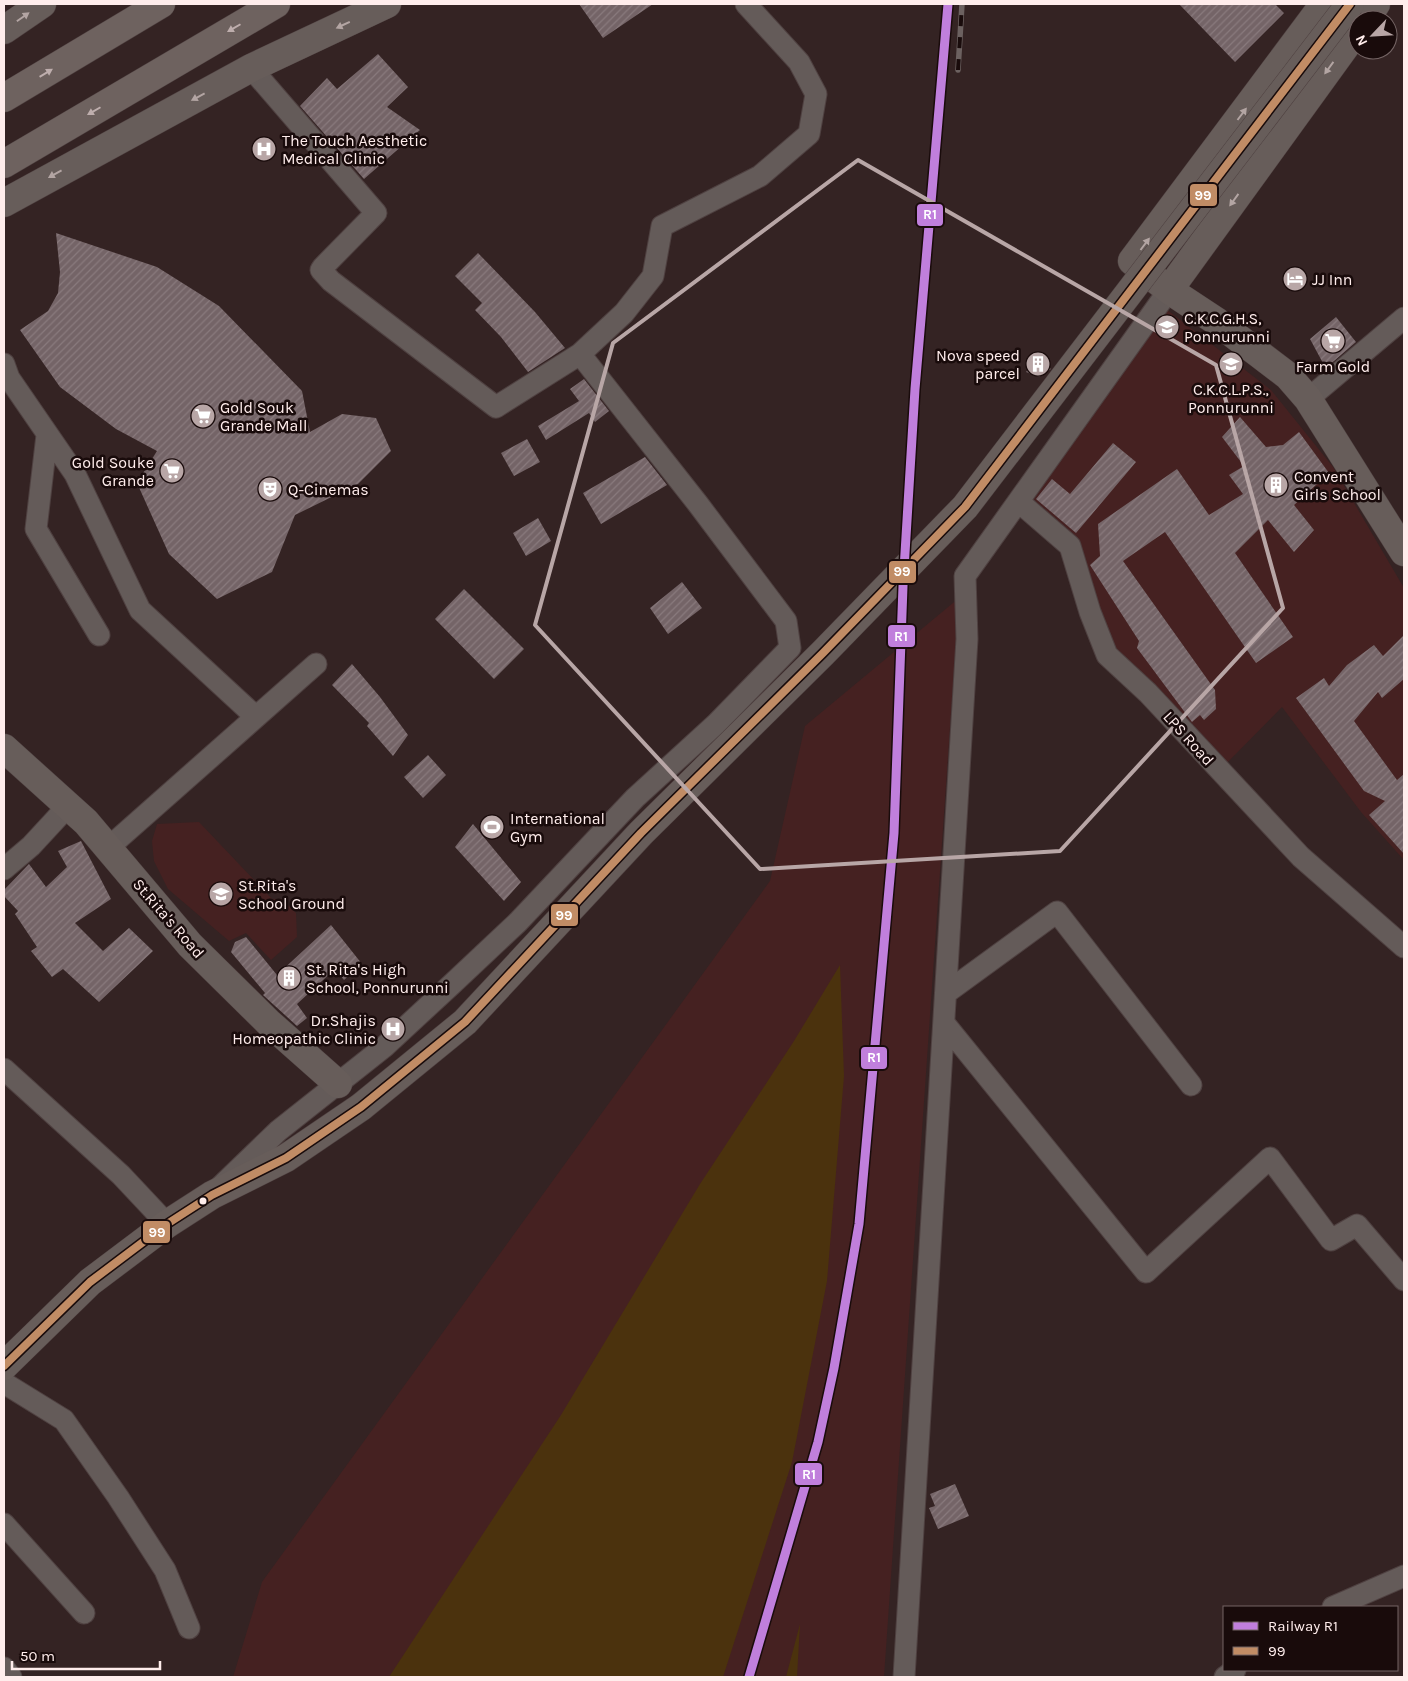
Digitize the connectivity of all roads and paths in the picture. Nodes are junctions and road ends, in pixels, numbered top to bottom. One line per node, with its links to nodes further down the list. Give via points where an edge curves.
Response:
1 (42, 4): 8 (main road, one-way to 1)
2 (162, 4): 11 (highway, one-way to 2)
3 (276, 4): 12 (highway, one-way to 12)
4 (387, 4): 10 (main road, one-way to 10)
5 (746, 4): 16 (street, via 799,62 816,94 808,134 760,176 662,226 653,276 624,312)
6 (1324, 4): 14 (main road, one-way to 6, via 1132,261)
7 (1350, 4): 35 (main road, bridge, via 965,507 641,833 465,1022 360,1107 286,1158)
8 (4, 30)
9 (1348, 43): 14 (main road, one-way to 14)
10 (251, 68): 13 (main road, one-way to 13); 16 (street, via 376,214 323,266 321,270 331,281 496,407)
11 (4, 98)
12 (4, 164)
13 (4, 203)
14 (1169, 290): 18 (main road, via 1288,376); 20 (street)
15 (1404, 318): 18 (street)
16 (580, 354): 33 (street, via 786,621 790,648 716,724 636,798 518,922 384,1048)
17 (4, 364): 19 (street, via 9,378)
18 (1308, 399): 21 (main road)
19 (47, 435): 22 (street, via 36,528); 24 (street, via 75,474 140,610)
20 (1019, 502): 29 (street, LPS Road, via 1070,546 1107,655 1148,693 1301,857); 30 (street, via 965,576 967,638)
21 (1404, 552)
22 (99, 635)
23 (316, 664): 24 (street)
24 (256, 717): 27 (street)
25 (4, 748): 26 (main road, St.Rita's Road)
26 (68, 806): 27 (main road, St.Rita's Road); 28 (street, via 31,846)
27 (108, 848): 33 (main road, St.Rita's Road, via 190,945 268,1022)
28 (4, 869)
29 (1404, 947)
30 (946, 994): 31 (street); 34 (street, via 1057,912)
31 (944, 1023): 37 (street, via 1146,1272 1270,1158 1331,1240 1357,1226); 47 (street)
32 (4, 1070): 36 (street, via 121,1175)
33 (338, 1084): 35 (street, via 278,1131)
34 (1191, 1085)
35 (212, 1195): 36 (main road)
36 (167, 1224): 38 (main road, via 90,1282)
37 (1404, 1280)
38 (4, 1366)
39 (4, 1383): 44 (street, via 64,1420 165,1570)
40 (4, 1524): 43 (street)
41 (1404, 1576): 42 (street)
42 (1335, 1606)
43 (84, 1613)
44 (189, 1628)
45 (4, 1668): 46 (street)
46 (11, 1677)
47 (904, 1677)

